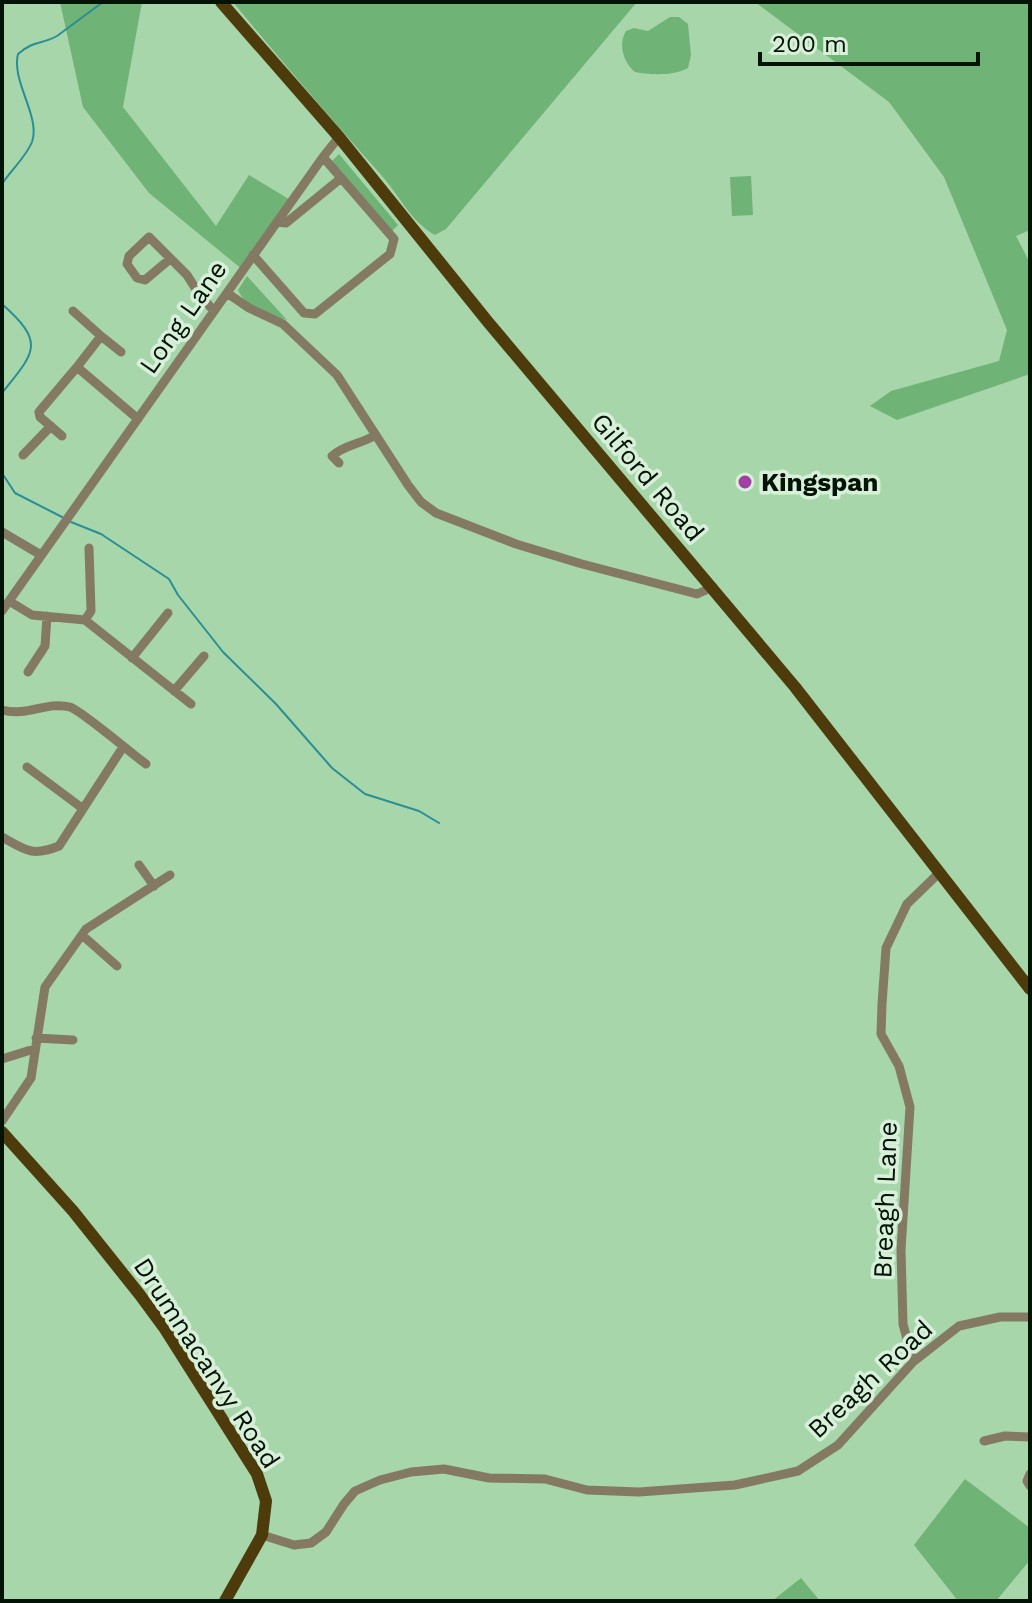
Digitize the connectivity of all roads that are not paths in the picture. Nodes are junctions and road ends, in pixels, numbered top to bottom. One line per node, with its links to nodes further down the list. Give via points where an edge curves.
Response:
1 (221, 2): 2 (main road, Gilford Road)
2 (339, 137): 3 (street, Long Lane); 23 (main road, Gilford Road)
3 (323, 157): 4 (street); 5 (street, Long Lane)
4 (340, 179): 5 (street, via 286,223); 6 (street, via 394,239 390,254 309,315)
5 (277, 222): 6 (street, Long Lane)
6 (253, 255): 8 (street, Long Lane)
7 (170, 259): 7 (street, via 141,280 127,260 149,237); 10 (street)
8 (227, 293): 10 (street, Long Lane); 16 (street, via 283,324 326,363)
9 (73, 311): 11 (street)
10 (214, 311): 14 (street, Long Lane)
11 (101, 336): 12 (street); 13 (street)
12 (121, 352)
13 (77, 367): 14 (street); 15 (street, via 39,409)
14 (138, 419): 22 (street, Long Lane)
15 (51, 426): 17 (street); 18 (street)
16 (376, 435): 19 (street); 23 (street, via 415,494 436,513 582,564 697,594)
17 (62, 436)
18 (23, 455)
19 (332, 456)
20 (3, 533): 22 (street)
21 (89, 548): 28 (street, via 91,611)
22 (41, 555): 24 (street, Long Lane)
23 (713, 587): 41 (main road, Gilford Road)
24 (9, 601): 25 (street, Long Lane); 27 (street, via 32,615)
25 (2, 611)
26 (168, 613): 30 (street)
27 (47, 616): 28 (street); 31 (street, via 45,646)
28 (85, 620): 30 (street)
29 (204, 656): 32 (street)
30 (132, 658): 32 (street)
31 (28, 672)
32 (174, 691): 33 (street)
33 (191, 704)
34 (2, 710): 35 (street, via 17,714 71,707)
35 (123, 747): 36 (street); 38 (street)
36 (146, 764)
37 (27, 767): 38 (street)
38 (82, 808): 39 (street, via 59,846 46,852 30,853)
39 (2, 837)
40 (139, 865): 43 (street)
41 (940, 872): 46 (main road, Gilford Road); 54 (street, Breagh Lane, via 907,904 886,948 882,1004 881,1034 899,1066 910,1107 901,1250 903,1324)
42 (170, 875): 43 (street)
43 (154, 886): 44 (street)
44 (82, 935): 45 (street); 47 (street, via 45,987)
45 (117, 966)
46 (1030, 989)
47 (36, 1038): 48 (street); 49 (street)
48 (73, 1040)
49 (34, 1049): 50 (street); 51 (street, via 31,1078)
50 (2, 1059)
51 (2, 1121)
52 (2, 1132): 59 (main road, Drumnacanvy Road, via 107,1251 172,1339 257,1474 266,1501)
53 (1030, 1317): 54 (street, Breagh Road, via 959,1326)
54 (913, 1362): 59 (street, Breagh Road, via 838,1445 798,1471 735,1485 639,1492 587,1490 545,1479 489,1478 444,1469 411,1472 355,1491 326,1532 311,1543 294,1545)
55 (1030, 1437): 56 (street)
56 (984, 1441)
57 (1030, 1474): 58 (street)
58 (1030, 1486)
59 (262, 1535): 60 (main road, Drumnacanvy Road)
60 (225, 1601)

